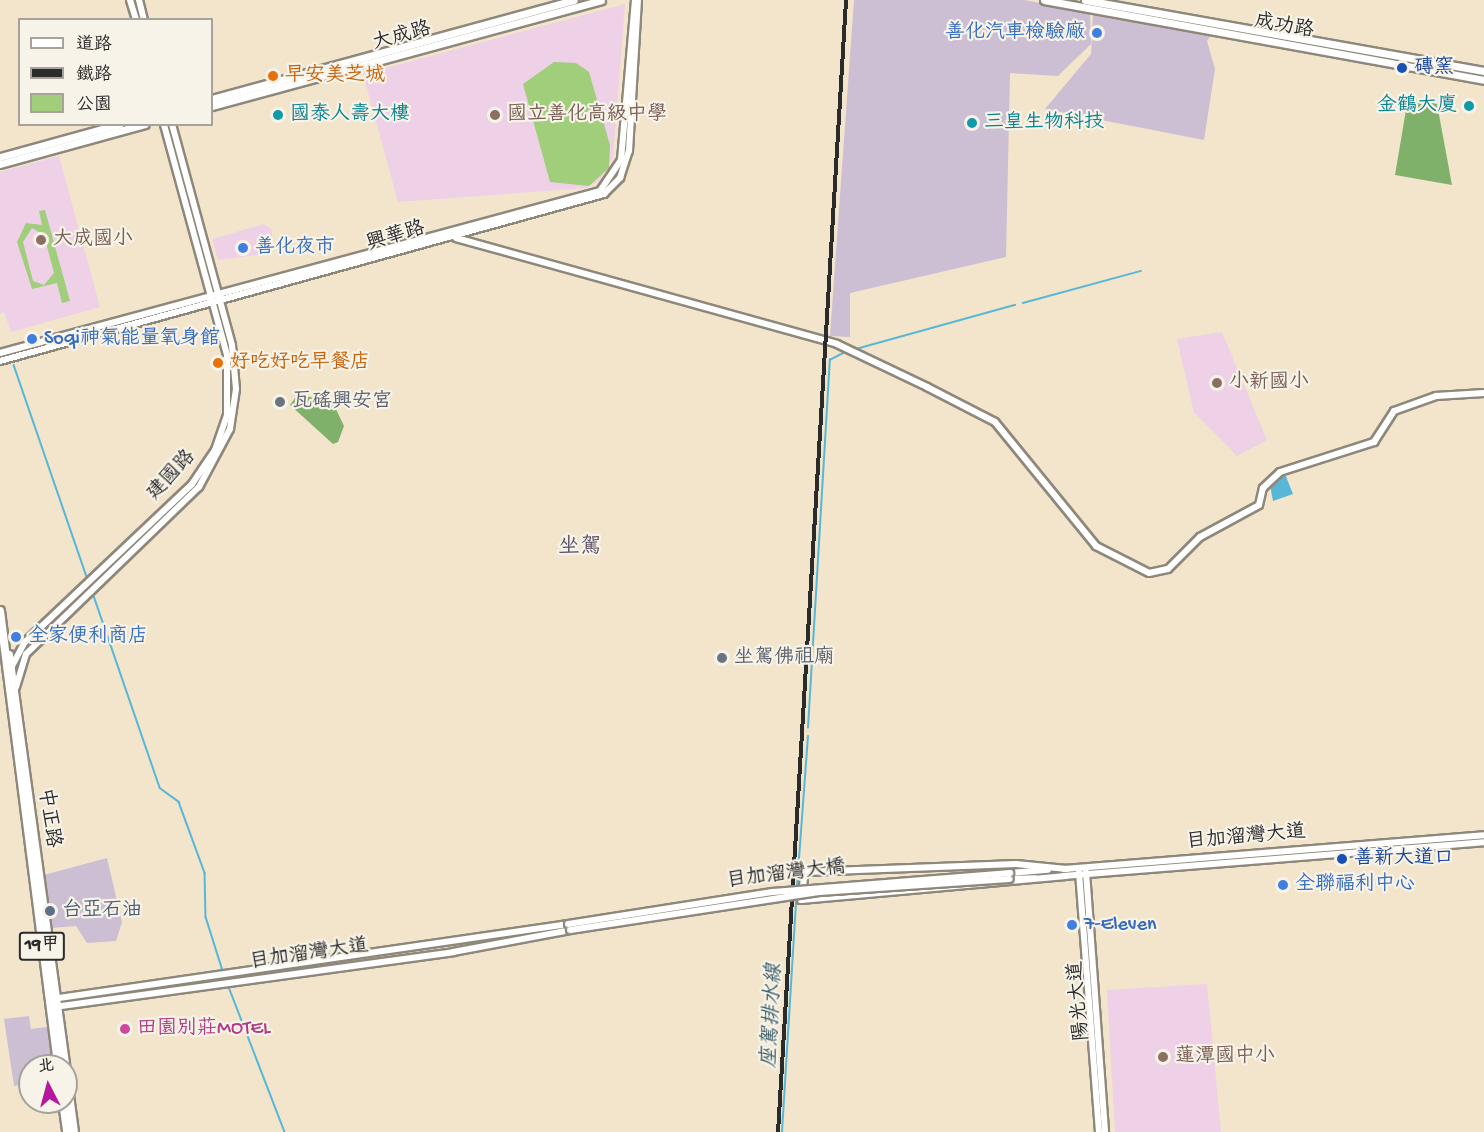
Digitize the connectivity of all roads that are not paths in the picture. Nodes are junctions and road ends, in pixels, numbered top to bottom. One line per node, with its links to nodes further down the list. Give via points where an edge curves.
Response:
1 (130, 0): 8 (street)
2 (139, 0): 9 (street)
3 (573, 0): 12 (main road, 大成路)
4 (601, 0): 13 (main road, 大成路)
5 (636, 0): 20 (street, 興華路, via 629,151 617,183 595,199); 21 (street, 興華路, via 621,160 600,191)
6 (1044, 0): 11 (main road, 成功路)
7 (1085, 0): 10 (main road, 成功路)
8 (135, 18)
9 (144, 18)
10 (1484, 71)
11 (1484, 80)
12 (213, 99)
13 (213, 106)
14 (113, 126): 18 (main road)
15 (138, 126): 19 (main road)
16 (165, 126): 21 (street, 建國路)
17 (173, 126): 21 (street, 建國路)
18 (0, 157)
19 (0, 164)
20 (456, 238): 21 (street, 興華路); 24 (street, via 837,344 917,382 995,422 1098,549 1149,573 1168,569 1200,537 1259,505 1263,488 1280,472 1374,442 1394,411 1436,396)
21 (216, 298): 22 (street, 興華路); 23 (street, 興華路); 27 (street, 建國路, via 230,374 227,415 215,450 192,484 19,648); 28 (street, 建國路, via 236,381 233,417 222,453 199,487 26,654)
22 (0, 352)
23 (0, 361)
24 (1484, 393)
25 (0, 611): 26 (main road, 中正路 / 19甲)
26 (5, 642): 27 (main road, 中正路 / 19甲); 28 (main road, 中正路 / 19甲)
27 (12, 664): 28 (main road, 中正路 / 19甲)
28 (12, 692): 37 (main road, 中正路 / 19甲)
29 (1484, 835): 31 (street, 目加溜灣大道)
30 (1484, 842): 33 (street, 目加溜灣大道)
31 (1082, 867): 32 (street, 目加溜灣大道); 33 (street, 陽光大道)
32 (1067, 869): 34 (street, 目加溜灣大道); 35 (street, via 1016,864 804,872 801,900)
33 (1083, 875): 35 (street, 目加溜灣大道); 44 (street, 陽光大道); 45 (street, 陽光大道)
34 (1010, 876): 35 (street, 目加溜灣大道); 36 (street, 目加溜灣大橋, bridge, via 819,892)
35 (1066, 876)
36 (569, 927): 37 (street, 目加溜灣大道); 37 (street, 目加溜灣大道, via 229,983)
37 (54, 1003): 38 (main road, 19甲); 39 (main road, 19甲)
38 (57, 1054)
39 (63, 1054)
40 (65, 1114): 42 (main road)
41 (72, 1114): 43 (main road)
42 (67, 1132)
43 (74, 1132)
44 (1099, 1132)
45 (1105, 1132)

